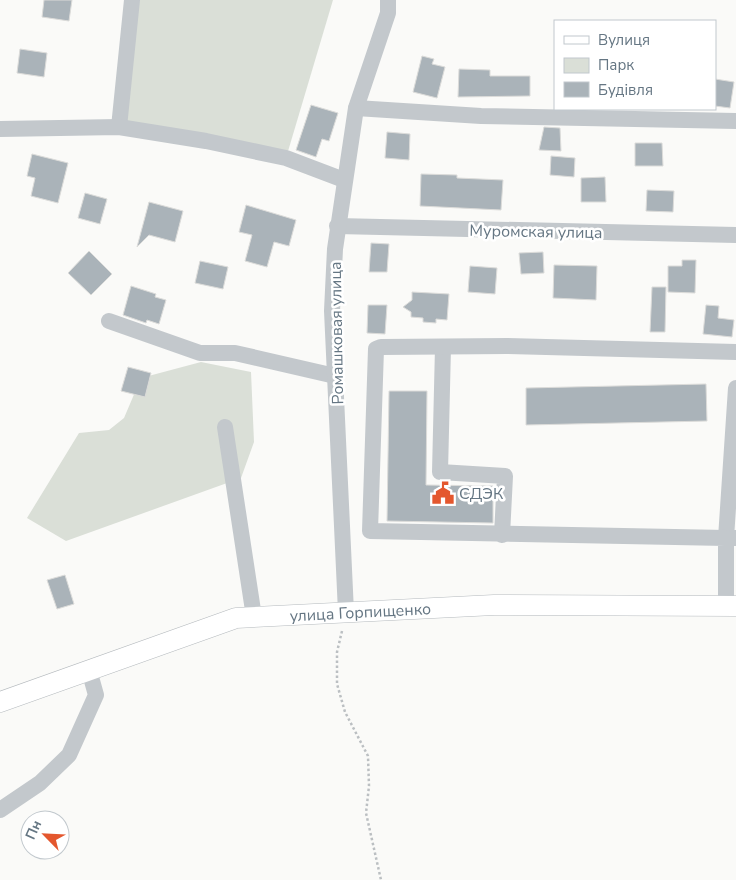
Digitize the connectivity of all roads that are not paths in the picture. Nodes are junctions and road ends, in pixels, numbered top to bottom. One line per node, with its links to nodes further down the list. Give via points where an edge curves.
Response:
1 (132, 0): 5 (street)
2 (388, 0): 3 (street, Ромашковая улица, via 388,13)
3 (356, 108): 4 (street, via 481,116); 7 (street, Ромашковая улица)
4 (736, 121)
5 (119, 127): 6 (street); 7 (street, via 206,140 286,158)
6 (0, 129)
7 (344, 180): 8 (street, Ромашковая улица)
8 (337, 226): 9 (street, Муромская улица); 13 (street, Ромашковая улица, via 332,311)
9 (736, 235)
10 (109, 321): 13 (street, via 200,353 235,353)
11 (443, 347): 12 (street); 17 (street, via 440,472 505,476); 17 (street, via 376,349 370,531)
12 (736, 352)
13 (335, 376): 20 (street, Ромашковая улица)
14 (736, 388): 16 (street)
15 (225, 427): 21 (street)
16 (733, 484): 18 (street)
17 (502, 535): 18 (street)
18 (731, 538): 19 (street)
19 (731, 606): 20 (main road, улица Горпищенко, via 494,605)
20 (346, 612): 21 (main road, улица Горпищенко)
21 (254, 617): 22 (main road, улица Горпищенко, via 236,618)
22 (89, 670): 23 (main road, улица Горпищенко); 24 (street, via 96,695 69,755 40,783)
23 (0, 702)
24 (0, 810)

